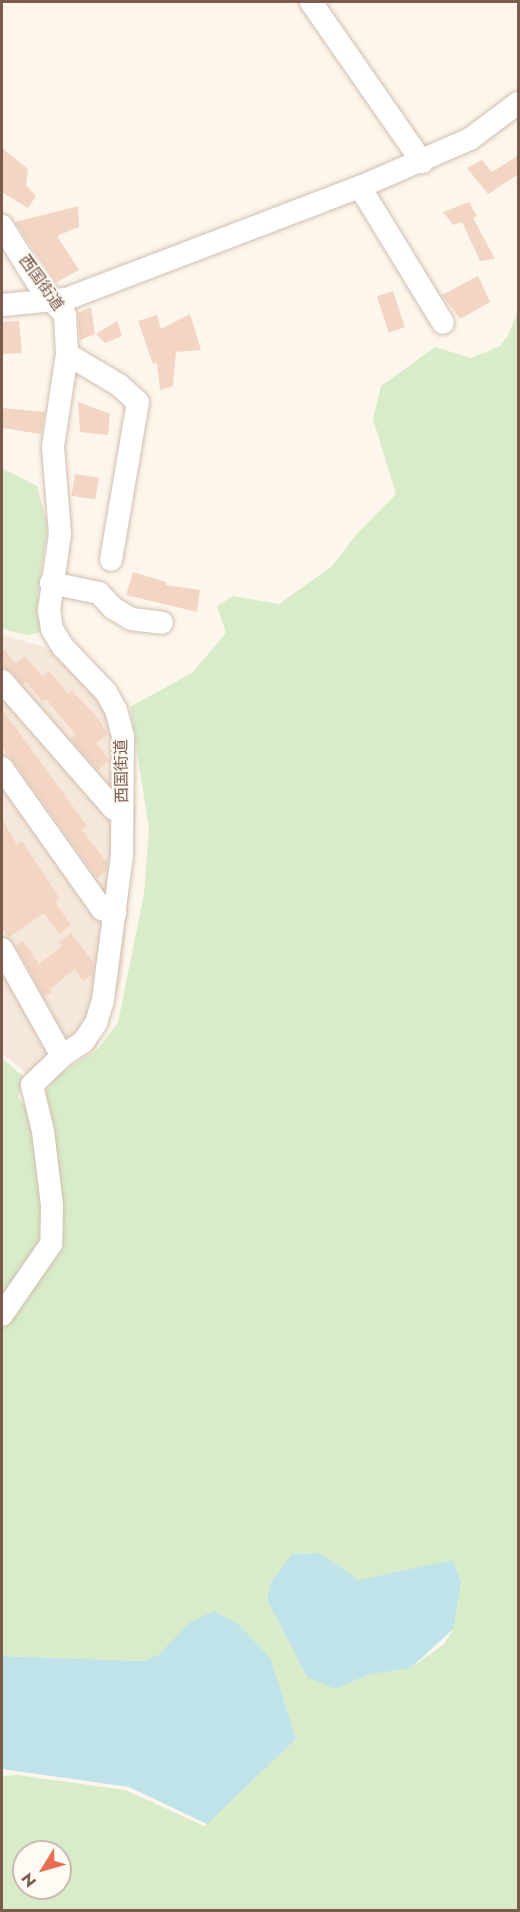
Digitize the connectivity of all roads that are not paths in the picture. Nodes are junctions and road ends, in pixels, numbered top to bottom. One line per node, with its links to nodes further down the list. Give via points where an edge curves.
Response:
1 (311, 2): 3 (street)
2 (518, 104): 3 (street, via 470,140)
3 (422, 162): 4 (street)
4 (360, 187): 6 (street); 8 (street)
5 (2, 226): 6 (street, 西国街道, via 37,282)
6 (54, 301): 7 (street); 9 (street, 西国街道, via 65,315)
7 (2, 305)
8 (443, 323)
9 (67, 354): 10 (street, via 119,385 138,402); 11 (street, 西国街道, via 53,447 60,534)
10 (111, 560)
11 (51, 583): 12 (street, via 99,593 131,619); 15 (street, 西国街道, via 48,610 52,629 116,710 123,737)
12 (162, 622)
13 (2, 681): 15 (street)
14 (2, 768): 16 (street, via 102,909)
15 (122, 814): 16 (street, 西国街道)
16 (115, 913): 18 (street, 西国街道, via 96,1023 84,1042)
17 (2, 949): 18 (street)
18 (62, 1056): 19 (street, 西国街道, via 32,1085 43,1131 52,1205 51,1244)
19 (2, 1315)

